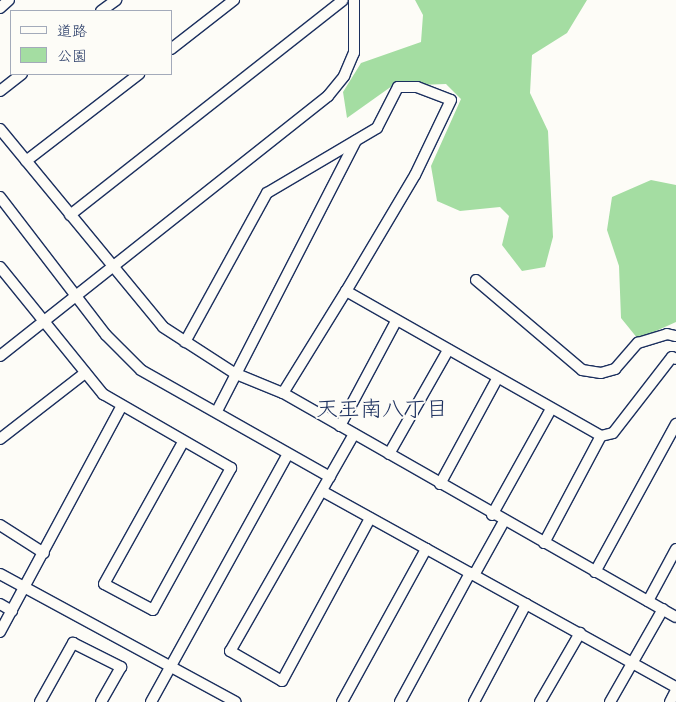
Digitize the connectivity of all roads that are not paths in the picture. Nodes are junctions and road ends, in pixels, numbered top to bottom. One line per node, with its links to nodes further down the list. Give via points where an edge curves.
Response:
1 (10, 0): 6 (street)
2 (116, 0): 7 (street)
3 (234, 0): 8 (street)
4 (343, 0): 16 (street)
5 (354, 0): 17 (street, via 354,52 344,76 328,96)
6 (0, 8)
7 (102, 10)
8 (172, 48)
9 (21, 75): 11 (street)
10 (138, 75): 14 (street)
11 (0, 92)
12 (0, 130): 14 (street)
13 (356, 140): 20 (street, via 377,128 398,87 417,87 451,100 415,175); 25 (street, via 267,193); 30 (street)
14 (26, 161): 16 (street)
15 (0, 197): 21 (street)
16 (70, 215): 17 (street)
17 (112, 268): 21 (street); 25 (street, via 163,327)
18 (0, 269): 23 (street)
19 (476, 280): 24 (street, via 582,370 601,373 615,369 638,344 667,334)
20 (346, 291): 22 (street); 32 (street)
21 (76, 294): 23 (street); 35 (street, via 106,335 141,370)
22 (396, 321): 26 (street); 37 (street)
23 (44, 323): 27 (street); 29 (street)
24 (676, 336)
25 (185, 342): 30 (street)
26 (448, 350): 31 (street); 43 (street)
27 (0, 356)
28 (676, 359): 39 (street, via 672,357 613,433)
29 (86, 373): 33 (street); 40 (street)
30 (234, 373): 32 (street); 35 (street)
31 (497, 379): 34 (street); 45 (street)
32 (283, 393): 37 (street)
33 (121, 408): 41 (street); 54 (street)
34 (551, 410): 39 (street); 47 (street)
35 (216, 411): 42 (street)
36 (676, 424): 55 (street)
37 (340, 426): 38 (street)
38 (354, 434): 43 (street); 44 (street)
39 (601, 436): 51 (street)
40 (0, 439)
41 (183, 442): 41 (street, via 104,584 154,610 231,468)
42 (288, 454): 44 (street); 68 (street)
43 (389, 454): 45 (street)
44 (330, 477): 46 (street)
45 (440, 484): 47 (street)
46 (322, 491): 48 (street); 48 (street, via 230,651 282,681)
47 (492, 515): 49 (street)
48 (370, 518): 52 (street)
49 (504, 521): 51 (street); 57 (street)
50 (0, 525): 54 (street)
51 (544, 543): 55 (street)
52 (426, 549): 57 (street); 74 (street)
53 (676, 549): 59 (street)
54 (44, 553): 58 (street)
55 (595, 572): 59 (street)
56 (0, 574): 58 (street)
57 (472, 574): 61 (street); 75 (street)
58 (24, 588): 63 (street); 68 (street)
59 (648, 601): 62 (street)
60 (0, 604): 63 (street)
61 (526, 604): 66 (street); 76 (street)
62 (663, 609): 64 (street); 67 (street)
63 (12, 611): 65 (street)
64 (676, 617)
65 (0, 632)
66 (580, 633): 67 (street); 77 (street)
67 (632, 661): 69 (street); 78 (street)
68 (171, 667): 72 (street); 73 (street)
69 (676, 689): 79 (street)
70 (40, 702): 71 (street, via 73,643 121,667)
71 (102, 702)
72 (152, 702)
73 (236, 702)
74 (342, 702)
75 (400, 702)
76 (474, 702)
77 (540, 702)
78 (610, 702)
79 (670, 702)

